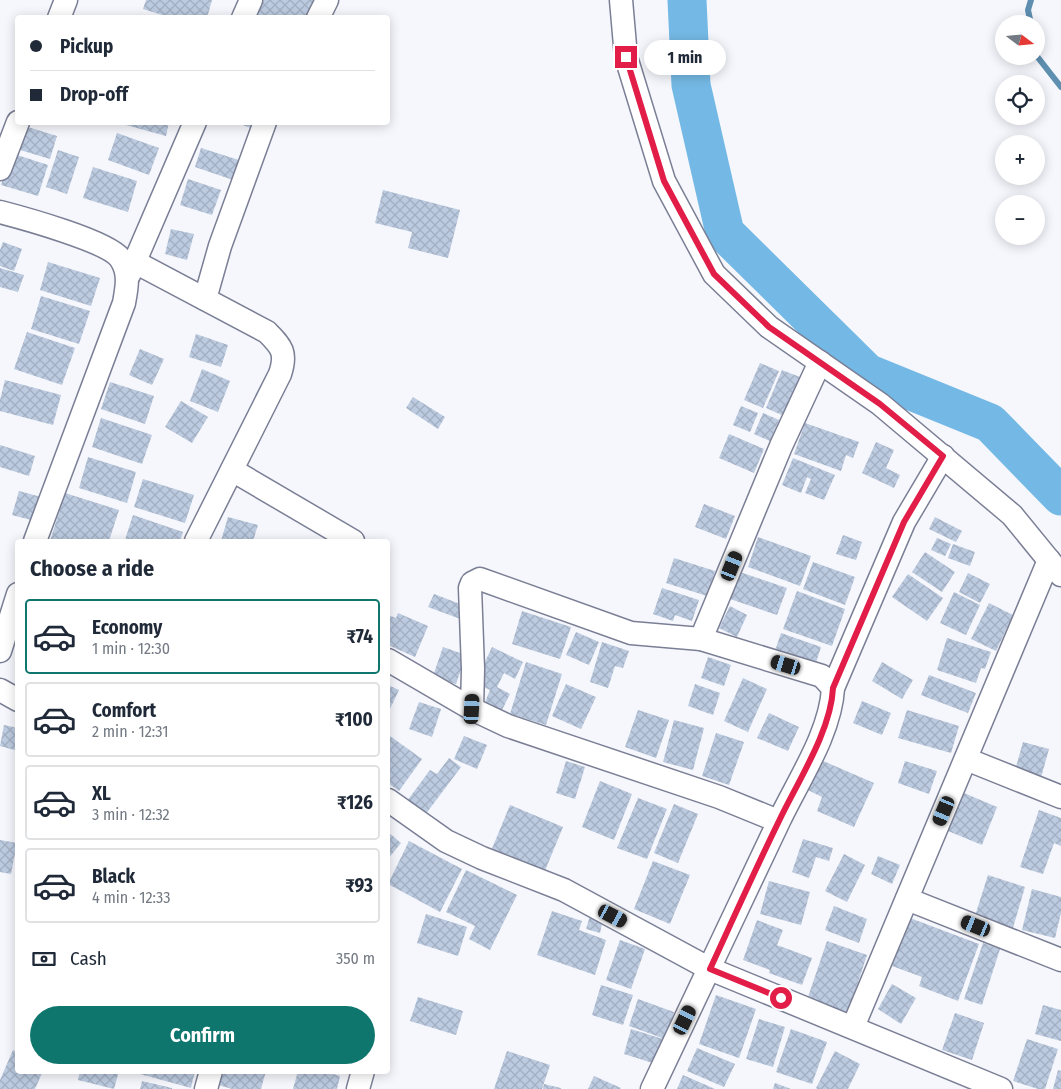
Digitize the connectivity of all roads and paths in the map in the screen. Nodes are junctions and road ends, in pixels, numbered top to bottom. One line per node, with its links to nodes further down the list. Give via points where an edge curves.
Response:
1 (66, 0): 5 (street)
2 (251, 0): 6 (street)
3 (327, 0): 7 (street)
4 (621, 0): 15 (street, via 626,57 664,181 714,274 769,327)
5 (61, 15)
6 (244, 15)
7 (320, 15)
8 (17, 125): 11 (street)
9 (194, 125): 13 (street)
10 (264, 125): 14 (street, via 220,246)
11 (0, 169)
12 (0, 212): 13 (street, via 110,250)
13 (131, 270): 14 (street); 18 (street, via 124,303)
14 (205, 299): 17 (street, via 267,332 280,345 284,360)
15 (820, 362): 16 (street, via 880,404); 23 (street, via 781,446)
16 (943, 456): 21 (street, via 1012,515); 26 (street, via 904,522)
17 (232, 470): 19 (street); 20 (street)
18 (36, 539)
19 (197, 539)
20 (350, 539)
21 (1055, 568): 30 (street)
22 (15, 604): 24 (street)
23 (701, 639): 26 (street, via 822,676); 29 (street, via 631,633 480,578 470,588)
24 (0, 651)
25 (390, 661): 29 (street)
26 (833, 688): 33 (street, via 824,730)
27 (0, 690): 28 (street)
28 (15, 698)
29 (472, 709): 33 (street, via 508,726 694,788)
30 (966, 759): 31 (street); 34 (street)
31 (1061, 797)
32 (390, 801): 36 (street, via 446,841 564,890)
33 (778, 821): 36 (street)
34 (907, 898): 35 (street); 37 (street)
35 (1061, 960)
36 (710, 969): 37 (street); 42 (street)
37 (853, 1027): 43 (street)
38 (210, 1074): 40 (street)
39 (362, 1074): 41 (street)
40 (206, 1089)
41 (358, 1089)
42 (652, 1089)
43 (1001, 1089)

